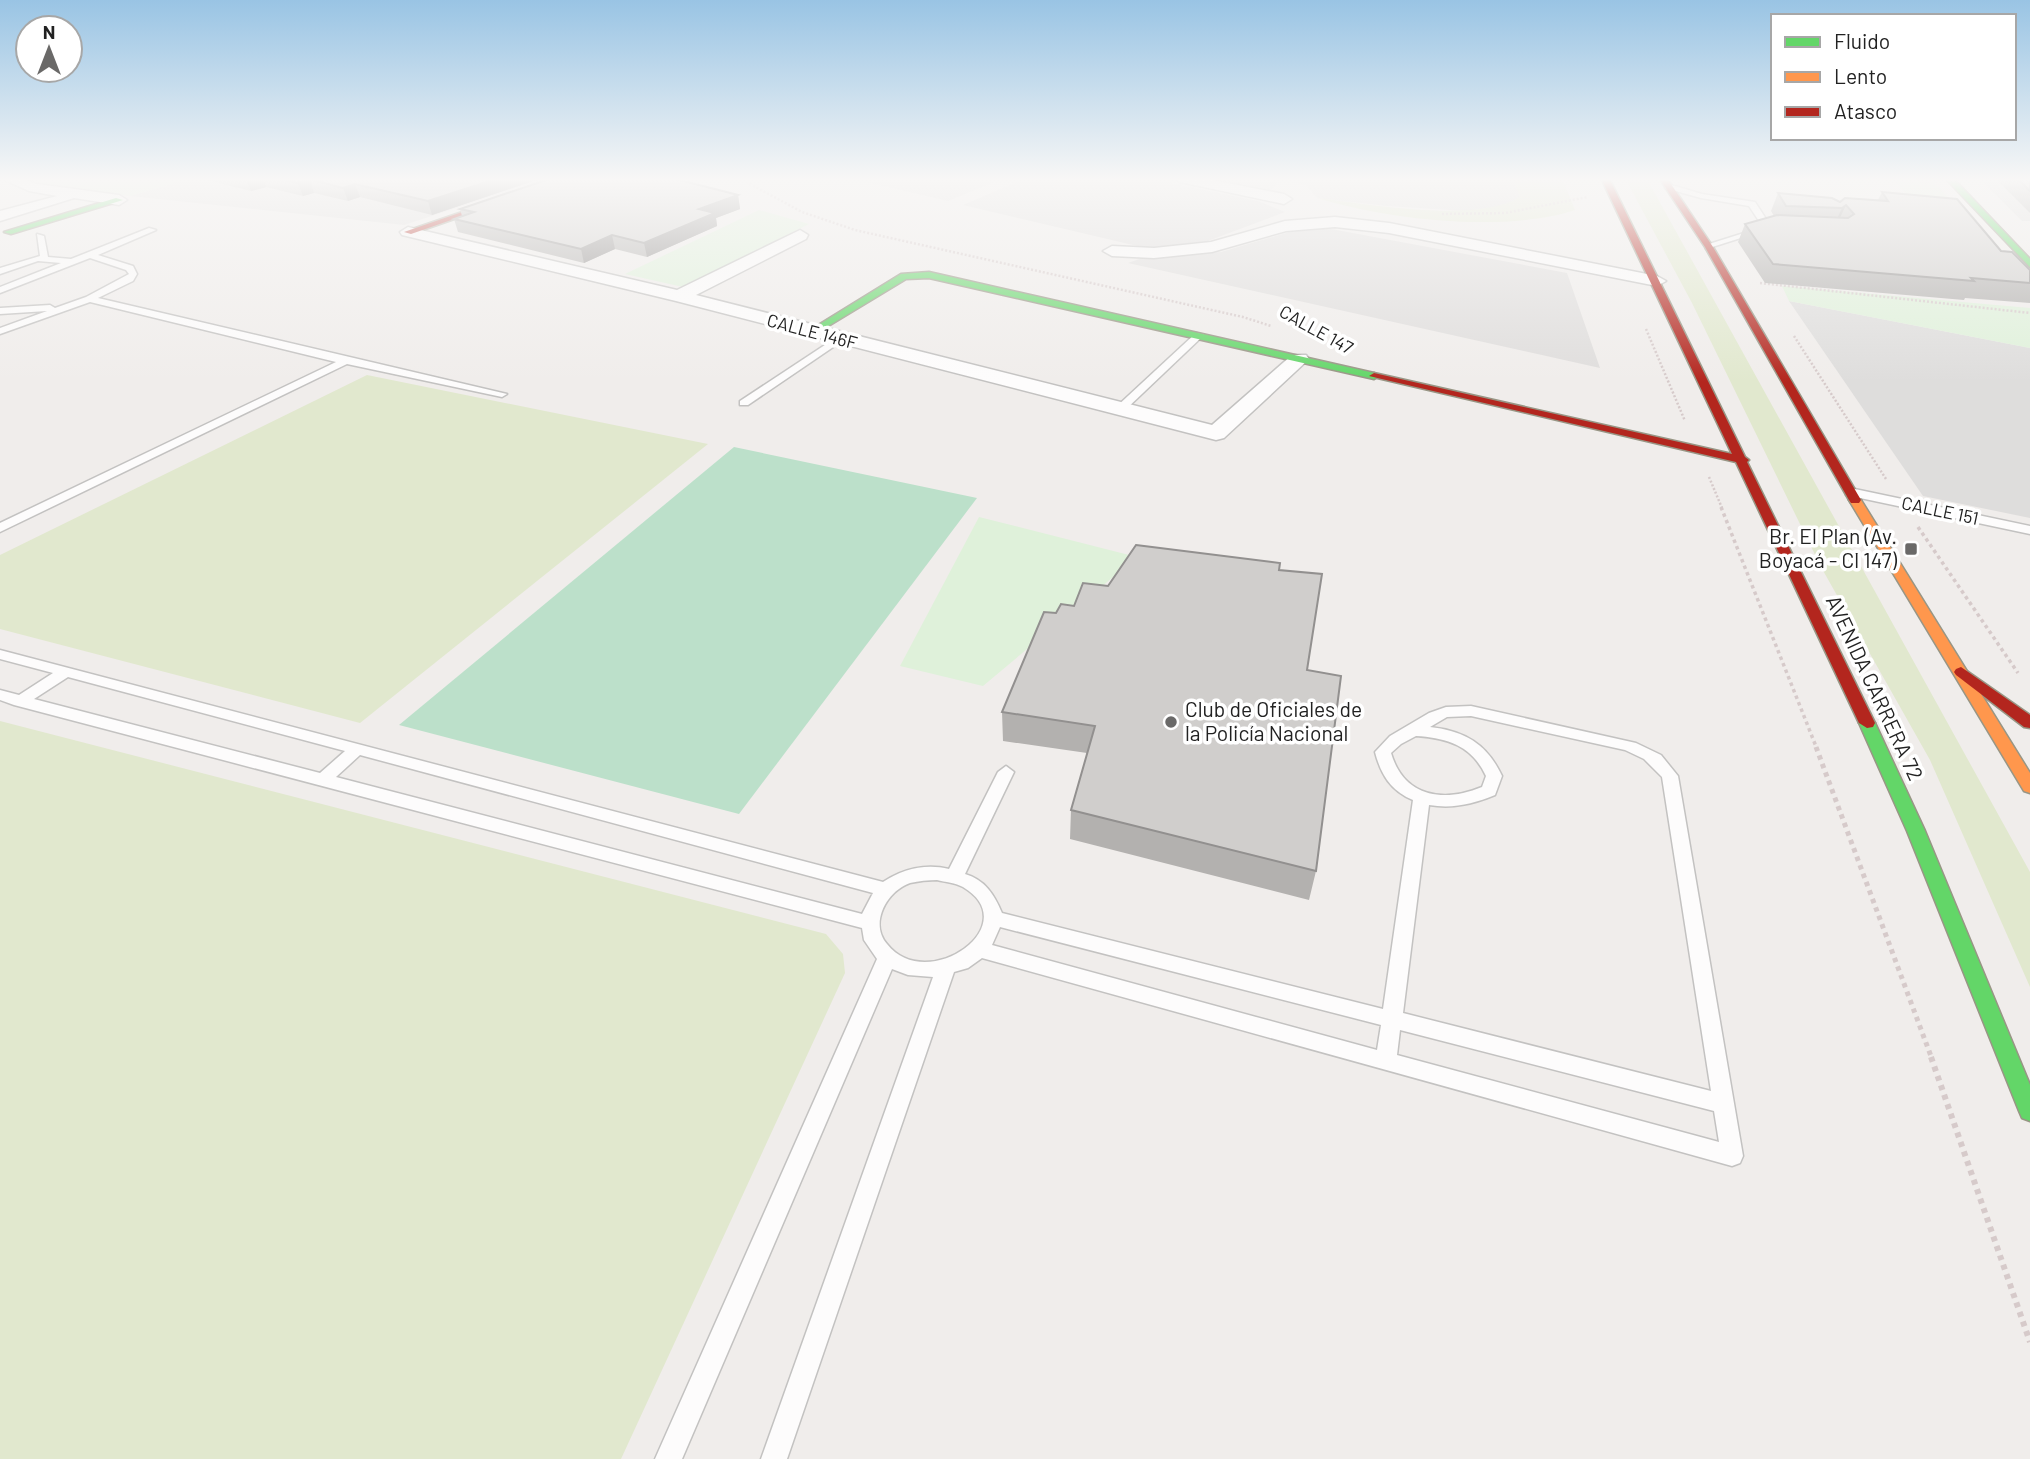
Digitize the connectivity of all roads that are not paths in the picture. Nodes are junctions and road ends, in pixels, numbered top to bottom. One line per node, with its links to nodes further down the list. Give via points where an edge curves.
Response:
1 (43, 246): 12 (lane)
2 (112, 246): 11 (lane)
3 (468, 246): 18 (street, CALLE 146F)
4 (776, 246): 18 (street)
5 (1215, 246): 10 (street, via 1154,253)
6 (1480, 246): 16 (street)
7 (1639, 246): 16 (main road, AVENIDA CARRERA 72)
8 (2009, 246): 14 (main road)
9 (1709, 247): 32 (main road)
10 (1112, 251)
11 (90, 255): 13 (lane); 19 (lane, via 130,268 133,274)
12 (44, 257): 13 (lane); 15 (lane)
13 (72, 262): 17 (lane)
14 (2027, 266)
15 (0, 271)
16 (1657, 281): 31 (main road, AVENIDA CARRERA 72)
17 (0, 290)
18 (679, 296): 23 (street, CALLE 146F)
19 (89, 299): 20 (lane); 27 (lane)
20 (67, 307): 21 (lane); 22 (lane)
21 (0, 311)
22 (0, 331)
23 (812, 332): 24 (main road, CALLE 147, via 904,276 915,274); 25 (street, CALLE 146F)
24 (1199, 335): 26 (main road, CALLE 147); 30 (lane)
25 (840, 339): 29 (lane); 30 (street, CALLE 146F)
26 (1299, 359): 30 (street, CALLE 146F, via 1216,432); 31 (main road, CALLE 147)
27 (346, 362): 28 (lane); 33 (lane)
28 (502, 394)
29 (744, 403)
30 (1119, 410)
31 (1743, 460): 57 (main road, AVENIDA CARRERA 72, via 1916,831)
32 (1850, 492): 34 (lane, CALLE 151); 36 (main road)
33 (0, 528)
34 (2030, 530)
35 (0, 654): 37 (lane)
36 (1961, 672): 40 (main road); 45 (main road)
37 (62, 674): 39 (lane); 42 (lane)
38 (0, 695): 39 (lane)
39 (19, 702): 44 (lane)
40 (2030, 723)
41 (1413, 732): 46 (lane, via 1388,745 1385,768 1399,785); 46 (lane, via 1440,732 1467,741 1487,757 1494,776 1489,791 1472,801); 56 (lane, via 1446,710 1471,711 1623,744 1661,762 1670,775)
42 (355, 751): 44 (lane); 48 (lane)
43 (1006, 772): 47 (lane)
44 (322, 781): 50 (lane)
45 (2030, 787)
46 (1422, 798): 54 (lane)
47 (955, 875): 48 (lane, via 918,874); 49 (lane, via 983,892)
48 (886, 890): 50 (lane, via 876,900)
49 (995, 918): 51 (lane); 54 (lane)
50 (869, 923): 52 (lane, via 877,948)
51 (981, 950): 53 (lane); 55 (lane)
52 (887, 958): 53 (lane, via 915,968); 58 (lane)
53 (946, 968): 59 (lane)
54 (1393, 1020): 55 (lane); 56 (lane)
55 (1387, 1061): 56 (lane, via 1732,1156)
56 (1724, 1104)
57 (2030, 1111)
58 (668, 1459)
59 (774, 1459)

